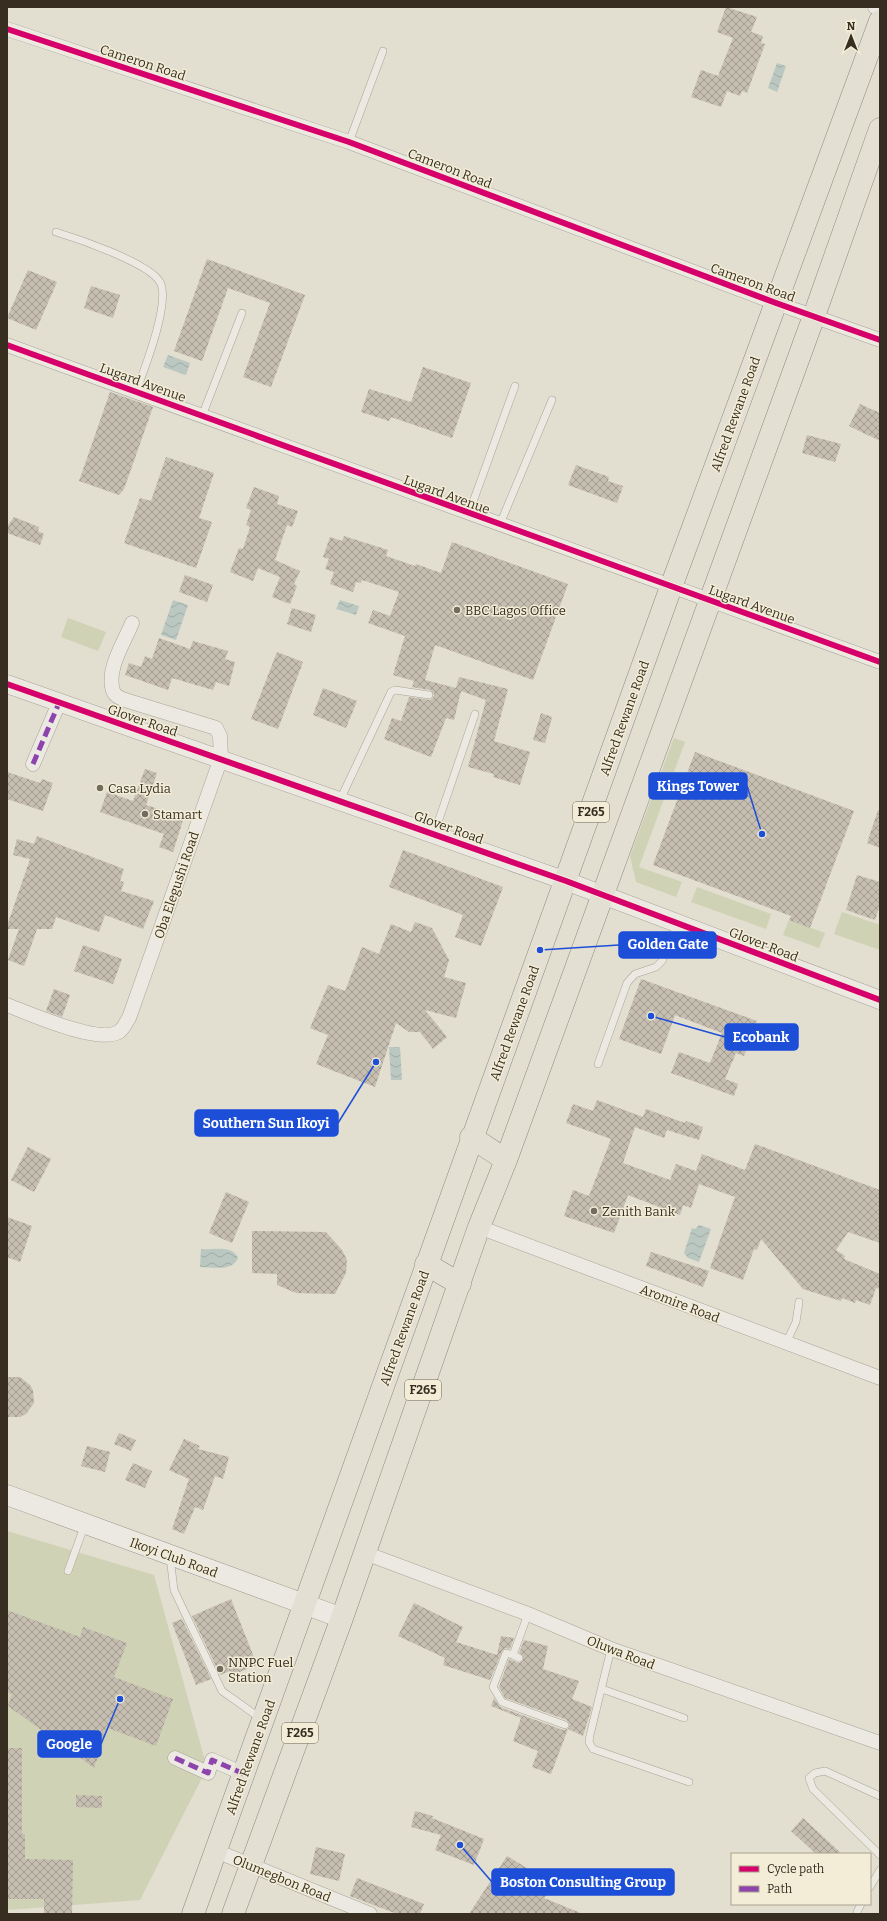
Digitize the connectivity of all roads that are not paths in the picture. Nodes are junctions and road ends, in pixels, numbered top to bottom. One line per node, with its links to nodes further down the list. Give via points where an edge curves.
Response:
1 (875, 7): 2 (street)
2 (880, 9)
3 (880, 21): 9 (main road, Alfred Rewane Road / F265)
4 (7, 29): 7 (street, Cameron Road)
5 (383, 52): 7 (lane)
6 (880, 129): 11 (main road, F265)
7 (349, 142): 9 (street, Cameron Road)
8 (56, 232): 15 (lane, via 103,248 143,268 159,281 162,288 158,327)
9 (776, 303): 11 (street, Cameron Road); 20 (main road, Alfred Rewane Road / F265)
10 (242, 313): 17 (lane)
11 (814, 316): 12 (street, Cameron Road); 21 (main road, F265)
12 (880, 340)
13 (7, 345): 15 (street, Lugard Avenue)
14 (515, 386): 18 (lane)
15 (136, 392): 17 (street, Lugard Avenue)
16 (552, 400): 19 (lane)
17 (202, 416): 18 (street, Lugard Avenue)
18 (469, 513): 19 (street, Lugard Avenue)
19 (500, 524): 20 (street, Lugard Avenue)
20 (671, 586): 21 (street, Lugard Avenue); 32 (main road, Alfred Rewane Road / F265)
21 (710, 600): 23 (street, Lugard Avenue); 33 (main road, F265)
22 (132, 624): 28 (street, Oba Elegushi Road, via 112,670 113,691 116,696 216,728 220,736)
23 (880, 662)
24 (7, 684): 26 (street, Glover Road)
25 (429, 695): 30 (lane, via 395,690 391,692)
26 (60, 703): 28 (street, Glover Road); 29 (street)
27 (475, 714): 31 (lane)
28 (221, 758): 30 (street, Glover Road); 36 (street, Oba Elegushi Road, via 129,1018 120,1032 105,1036 80,1032)
29 (33, 764)
30 (340, 800): 31 (street, Glover Road)
31 (434, 834): 32 (street, Glover Road)
32 (566, 881): 33 (street, Glover Road); 38 (main road, Alfred Rewane Road / F265)
33 (603, 894): 34 (street, Glover Road); 39 (main road, F265)
34 (681, 925): 35 (street, Glover Road); 37 (lane, via 670,938 662,961 656,967 635,974 627,982)
35 (880, 1000)
36 (7, 1005)
37 (598, 1064)
38 (471, 1137): 39 (main road); 41 (main road, Alfred Rewane Road / F265)
39 (506, 1160): 40 (main road, F265)
40 (479, 1227): 42 (main road, F265); 44 (street, Aromire Road)
41 (426, 1264): 42 (main road); 51 (main road, Alfred Rewane Road / F265)
42 (460, 1284): 48 (main road, F265)
43 (799, 1302): 44 (lane, via 796,1322)
44 (786, 1343): 45 (street, Aromire Road)
45 (880, 1378)
46 (7, 1495): 47 (main road, Ikoyi Club Road)
47 (85, 1524): 49 (main road, Ikoyi Club Road); 50 (lane)
48 (365, 1552): 52 (street, Oluwa Road); 53 (main road, F265)
49 (170, 1555): 51 (main road, Ikoyi Club Road); 57 (lane, via 174,1590 222,1691)
50 (68, 1571)
51 (305, 1604): 53 (main road, Ikoyi Club Road); 57 (main road, Alfred Rewane Road / F265)
52 (528, 1614): 54 (street, Oluwa Road); 58 (lane, via 516,1656 506,1653 493,1687 502,1702)
53 (342, 1618): 66 (main road, F265)
54 (611, 1649): 55 (lane); 59 (street, Oluwa Road)
55 (602, 1689): 56 (lane); 62 (lane, via 590,1735 589,1742 593,1749)
56 (684, 1718)
57 (264, 1720): 61 (main road, Alfred Rewane Road / F265)
58 (565, 1725)
59 (880, 1743)
60 (175, 1758): 61 (street, via 208,1772 212,1760)
61 (244, 1774): 64 (main road, Alfred Rewane Road / F265)
62 (689, 1782)
63 (880, 1796): 65 (lane, via 825,1770 815,1772 809,1778 813,1789)
64 (216, 1851): 66 (street, Olumegbon Road); 71 (main road, Alfred Rewane Road / F265)
65 (880, 1855)
66 (251, 1866): 72 (main road, F265); 73 (street, Olumegbon Road)
67 (880, 1870): 68 (lane)
68 (871, 1885)
69 (860, 1905): 70 (lane)
70 (857, 1912)
71 (193, 1914)
72 (233, 1914)
73 (370, 1914)

